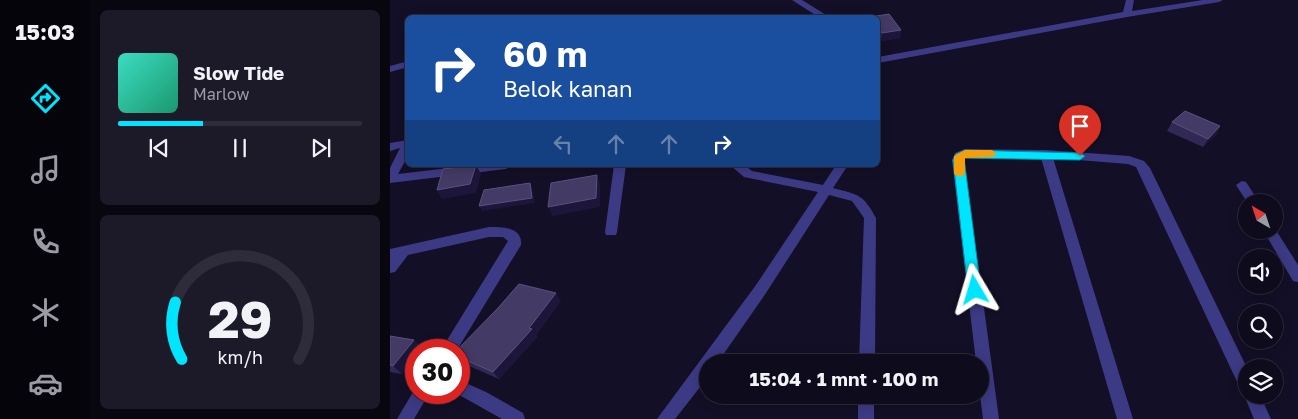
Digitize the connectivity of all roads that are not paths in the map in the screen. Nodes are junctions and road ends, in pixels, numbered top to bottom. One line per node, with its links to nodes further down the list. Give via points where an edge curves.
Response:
1 (796, 0): 5 (street)
2 (1130, 0): 4 (street)
3 (1219, 0): 4 (street)
4 (1127, 14): 6 (street)
5 (822, 15)
6 (880, 60)
7 (405, 65): 8 (street)
8 (390, 69)
9 (405, 144): 10 (street)
10 (390, 147)
11 (405, 150): 17 (street)
12 (1046, 154): 30 (street, via 1129,160 1144,168); 40 (street, via 965,153 958,160); 41 (street)
13 (489, 167): 17 (street)
14 (620, 167): 21 (street)
15 (739, 167): 19 (street, via 748,174)
16 (841, 167): 19 (street)
17 (390, 179)
18 (1242, 185): 20 (street)
19 (826, 190): 28 (street); 29 (street, via 856,198 870,218)
20 (1247, 194)
21 (611, 232)
22 (1275, 239): 26 (street)
23 (404, 251): 24 (street); 25 (street); 27 (street, via 488,232 506,232 515,239)
24 (390, 254)
25 (390, 268)
26 (1298, 277)
27 (456, 339)
28 (714, 354)
29 (867, 354)
30 (1238, 366)
31 (699, 375): 38 (street)
32 (470, 393): 37 (street)
33 (414, 404): 36 (street)
34 (866, 404): 39 (street)
35 (1256, 404): 42 (street)
36 (405, 419)
37 (517, 419)
38 (665, 419)
39 (866, 419)
40 (991, 419)
41 (1125, 419)
42 (1263, 419)

